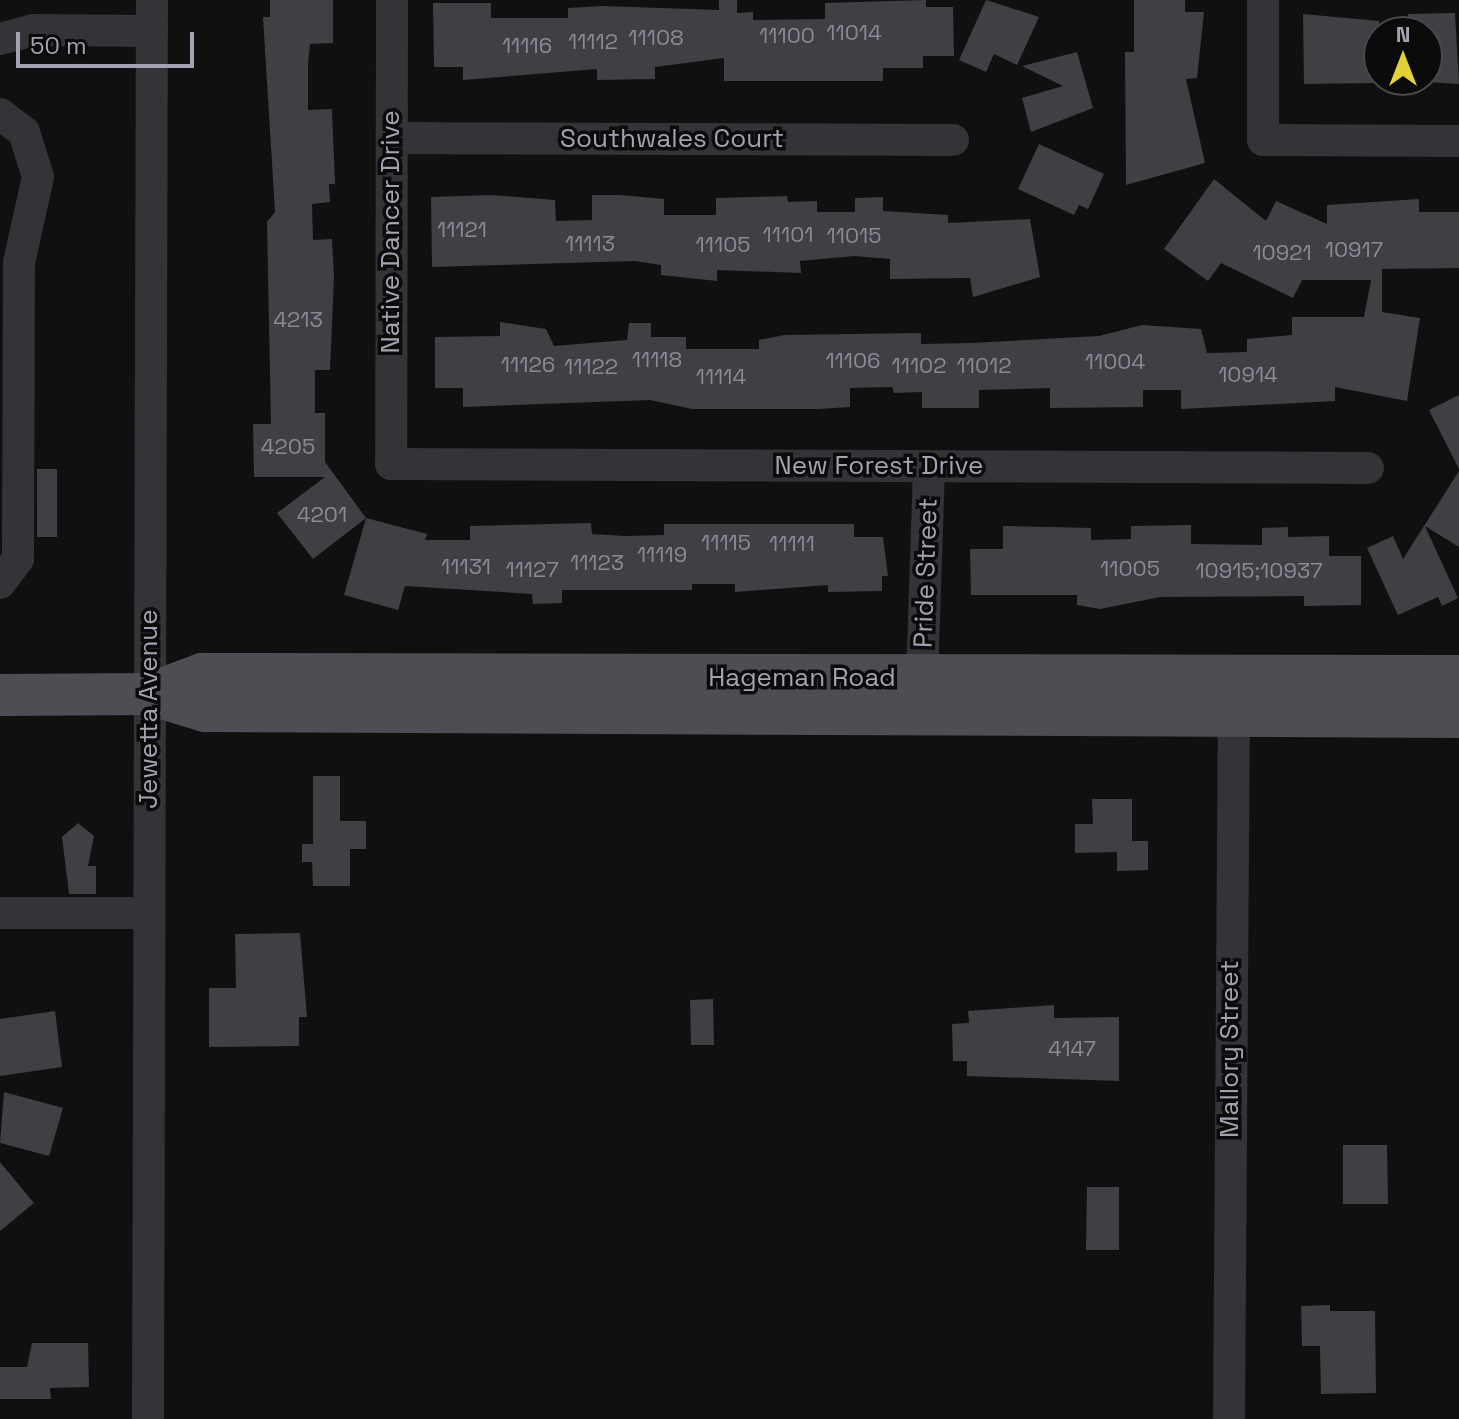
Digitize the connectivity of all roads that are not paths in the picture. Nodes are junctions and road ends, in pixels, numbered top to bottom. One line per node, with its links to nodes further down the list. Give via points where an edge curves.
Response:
1 (392, 0): 6 (street, Native Dancer Drive)
2 (1263, 0): 8 (street, via 1263,140)
3 (152, 16): 4 (street); 15 (street, Jewetta Avenue)
4 (0, 39)
5 (0, 114): 12 (street, via 24,132 38,177 19,263 18,559)
6 (392, 138): 7 (street, Southwales Court); 9 (street, Native Dancer Drive)
7 (953, 140)
8 (1459, 141)
9 (391, 464): 10 (street, New Forest Drive)
10 (929, 466): 11 (street, New Forest Drive); 14 (street, Pride Street)
11 (1368, 468)
12 (0, 583)
13 (1459, 676): 17 (main road, Hageman Road)
14 (922, 679): 15 (main road, Hageman Road, via 202,674); 17 (main road, Hageman Road)
15 (149, 694): 16 (main road, Hageman Road); 17 (main road, Hageman Road, via 205,711); 20 (street, Jewetta Avenue)
16 (0, 695)
17 (1233, 698): 18 (main road, Hageman Road); 22 (street, Mallory Street)
18 (1459, 717)
19 (0, 913): 20 (street)
20 (148, 913): 21 (street, Jewetta Avenue)
21 (148, 1419)
22 (1229, 1419)

